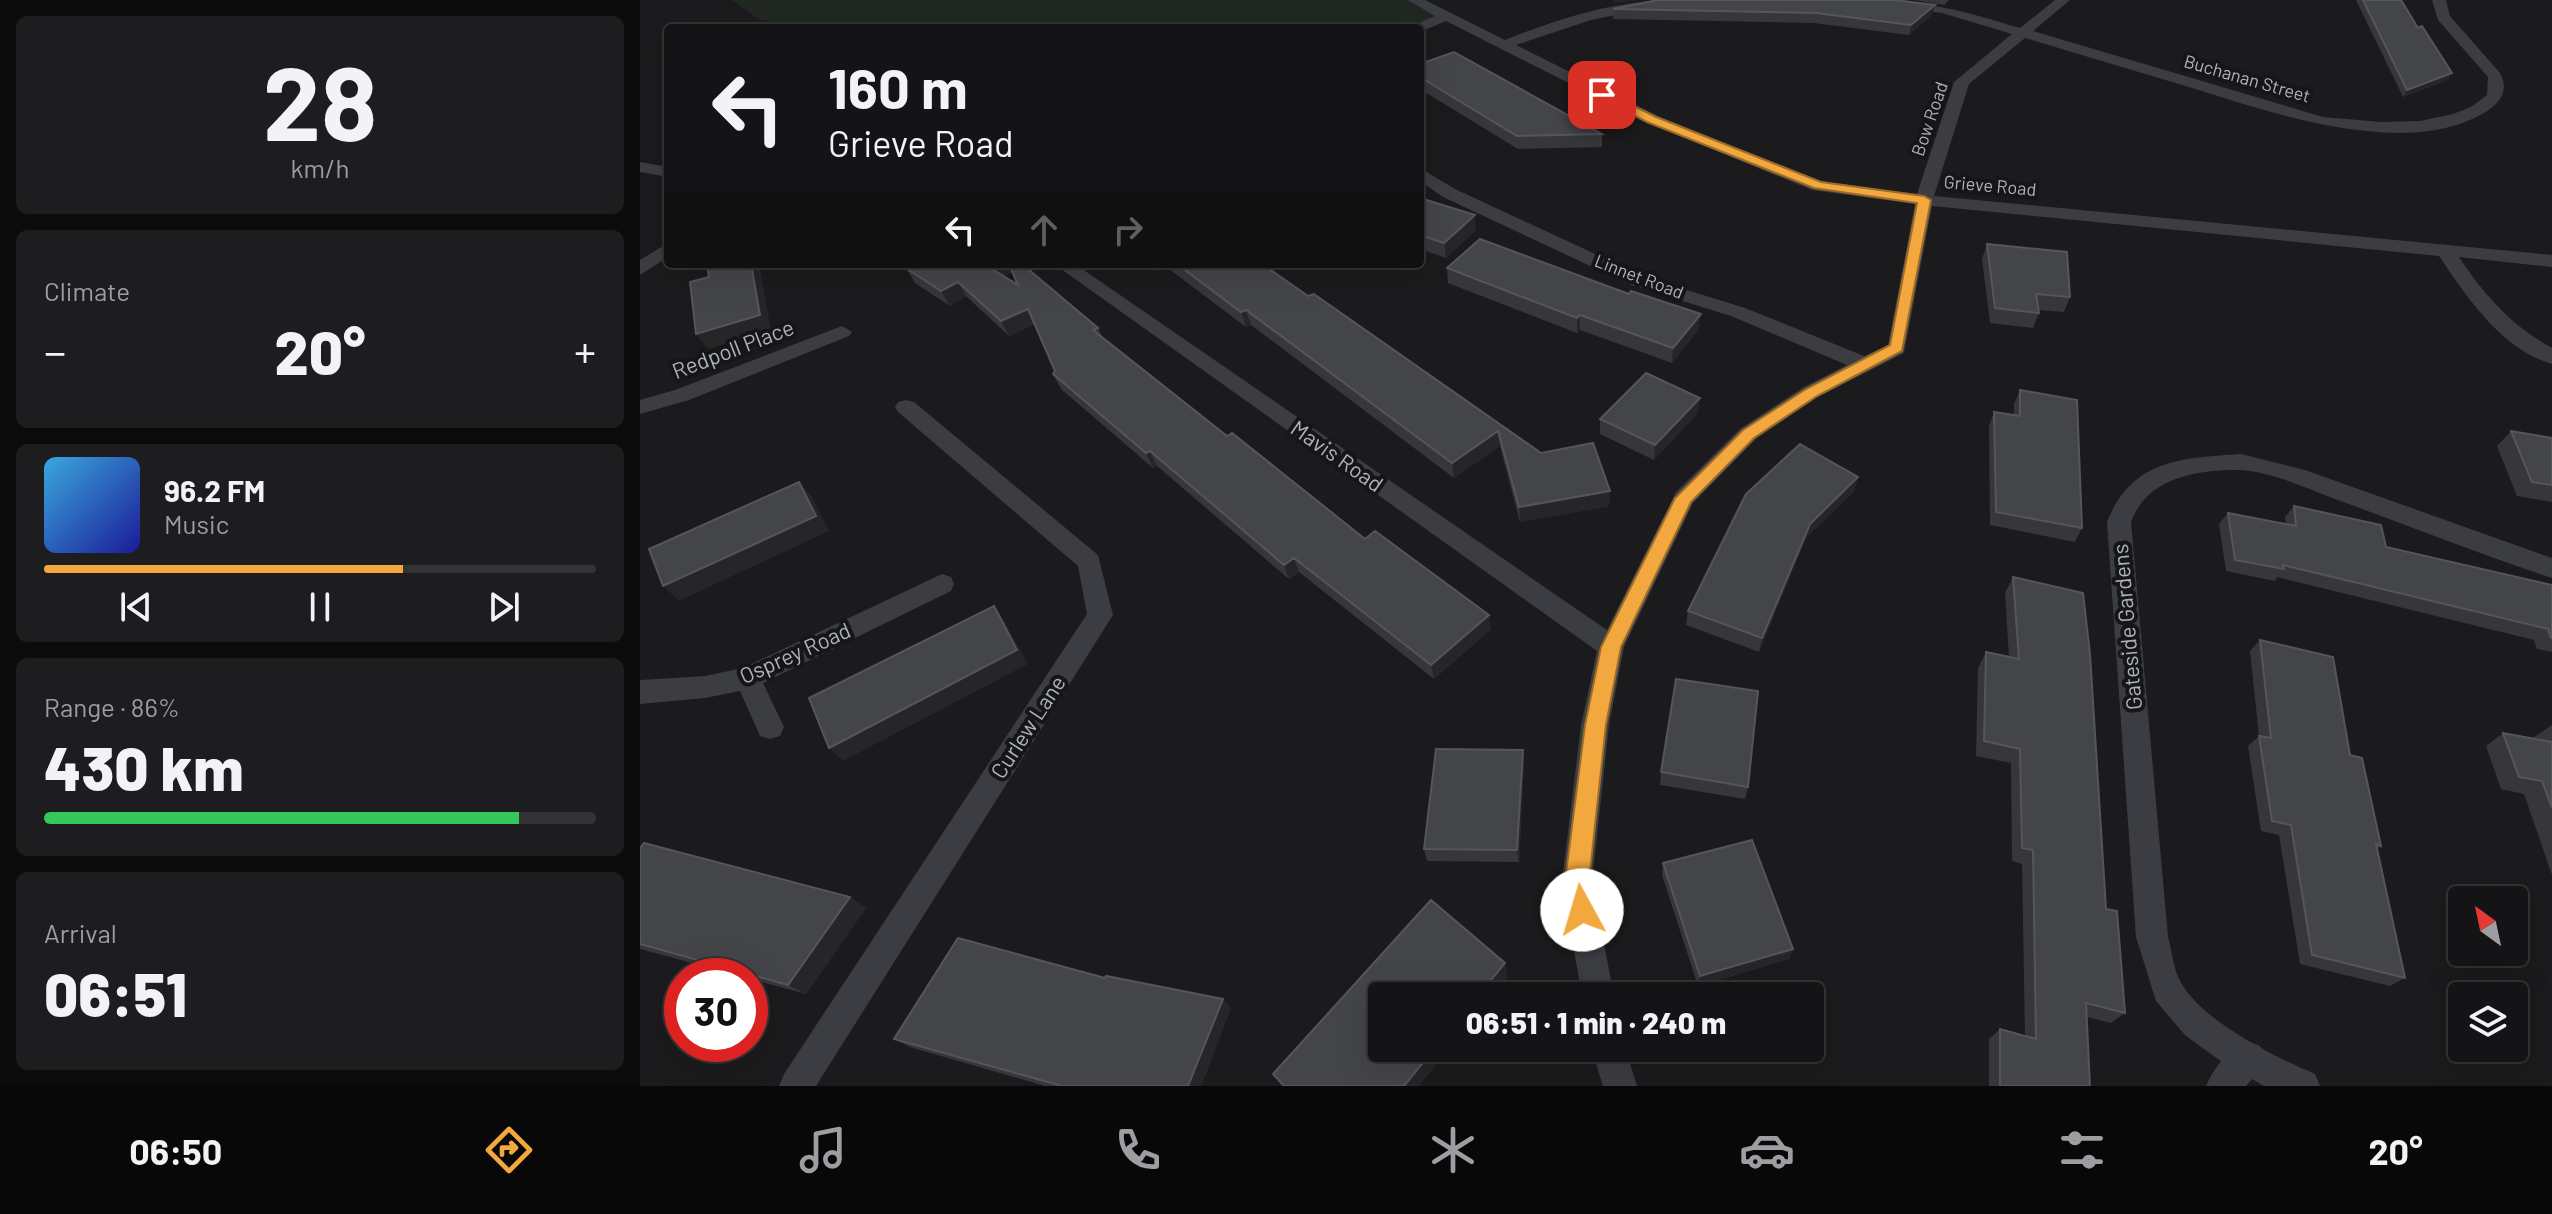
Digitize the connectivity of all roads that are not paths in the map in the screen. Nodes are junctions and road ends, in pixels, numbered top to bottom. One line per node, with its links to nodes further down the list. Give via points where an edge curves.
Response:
1 (1415, 0): 6 (street, Grieve Road)
2 (1670, 0): 9 (street, via 1558,23)
3 (1872, 0): 8 (street, Buchanan Street, via 1943,9)
4 (2063, 0): 8 (street, Bow Road)
5 (2439, 0): 8 (street, Buchanan Street, via 2443,17 2498,85 2487,105 2424,126 2322,122)
6 (1448, 15): 7 (street); 9 (street, Grieve Road)
7 (1424, 26)
8 (2023, 32): 13 (street, Bow Road, via 1962,82)
9 (1504, 45): 13 (street, Grieve Road, via 1652,119 1818,186)
10 (640, 167): 11 (street)
11 (664, 171)
12 (1424, 176): 21 (street, Linnet Road, via 1449,193 1638,281 1738,312)
13 (1924, 200): 14 (street, Grieve Road); 21 (street, Bow Road, via 1897,348)
14 (2444, 249): 16 (street, Grieve Road); 20 (street, via 2483,307 2523,342)
15 (664, 251): 18 (street)
16 (2552, 261)
17 (1069, 268): 26 (street, Mavis Road)
18 (640, 269)
19 (842, 332): 22 (street, Redpoll Place)
20 (2552, 357)
21 (1866, 365): 26 (street, via 1811,392 1748,434 1684,498)
22 (640, 407)
23 (906, 407): 33 (street, Curlew Lane, via 1089,562 1100,615)
24 (2552, 568): 31 (street, Gateside Gardens, via 2297,476 2241,462 2185,466 2146,482 2127,501 2119,522 2152,937 2170,995 2213,1036)
25 (942, 584): 27 (street, Osprey Road)
26 (1611, 647): 30 (street, via 1595,725 1577,881)
27 (747, 678): 28 (street, Osprey Road); 29 (street)
28 (640, 692)
29 (770, 727)
30 (1595, 982)
31 (2248, 1058): 35 (street); 36 (street, Gateside Gardens)
32 (1612, 1062): 34 (street)
33 (796, 1086)
34 (1620, 1086)
35 (2223, 1086)
36 (2303, 1086)

